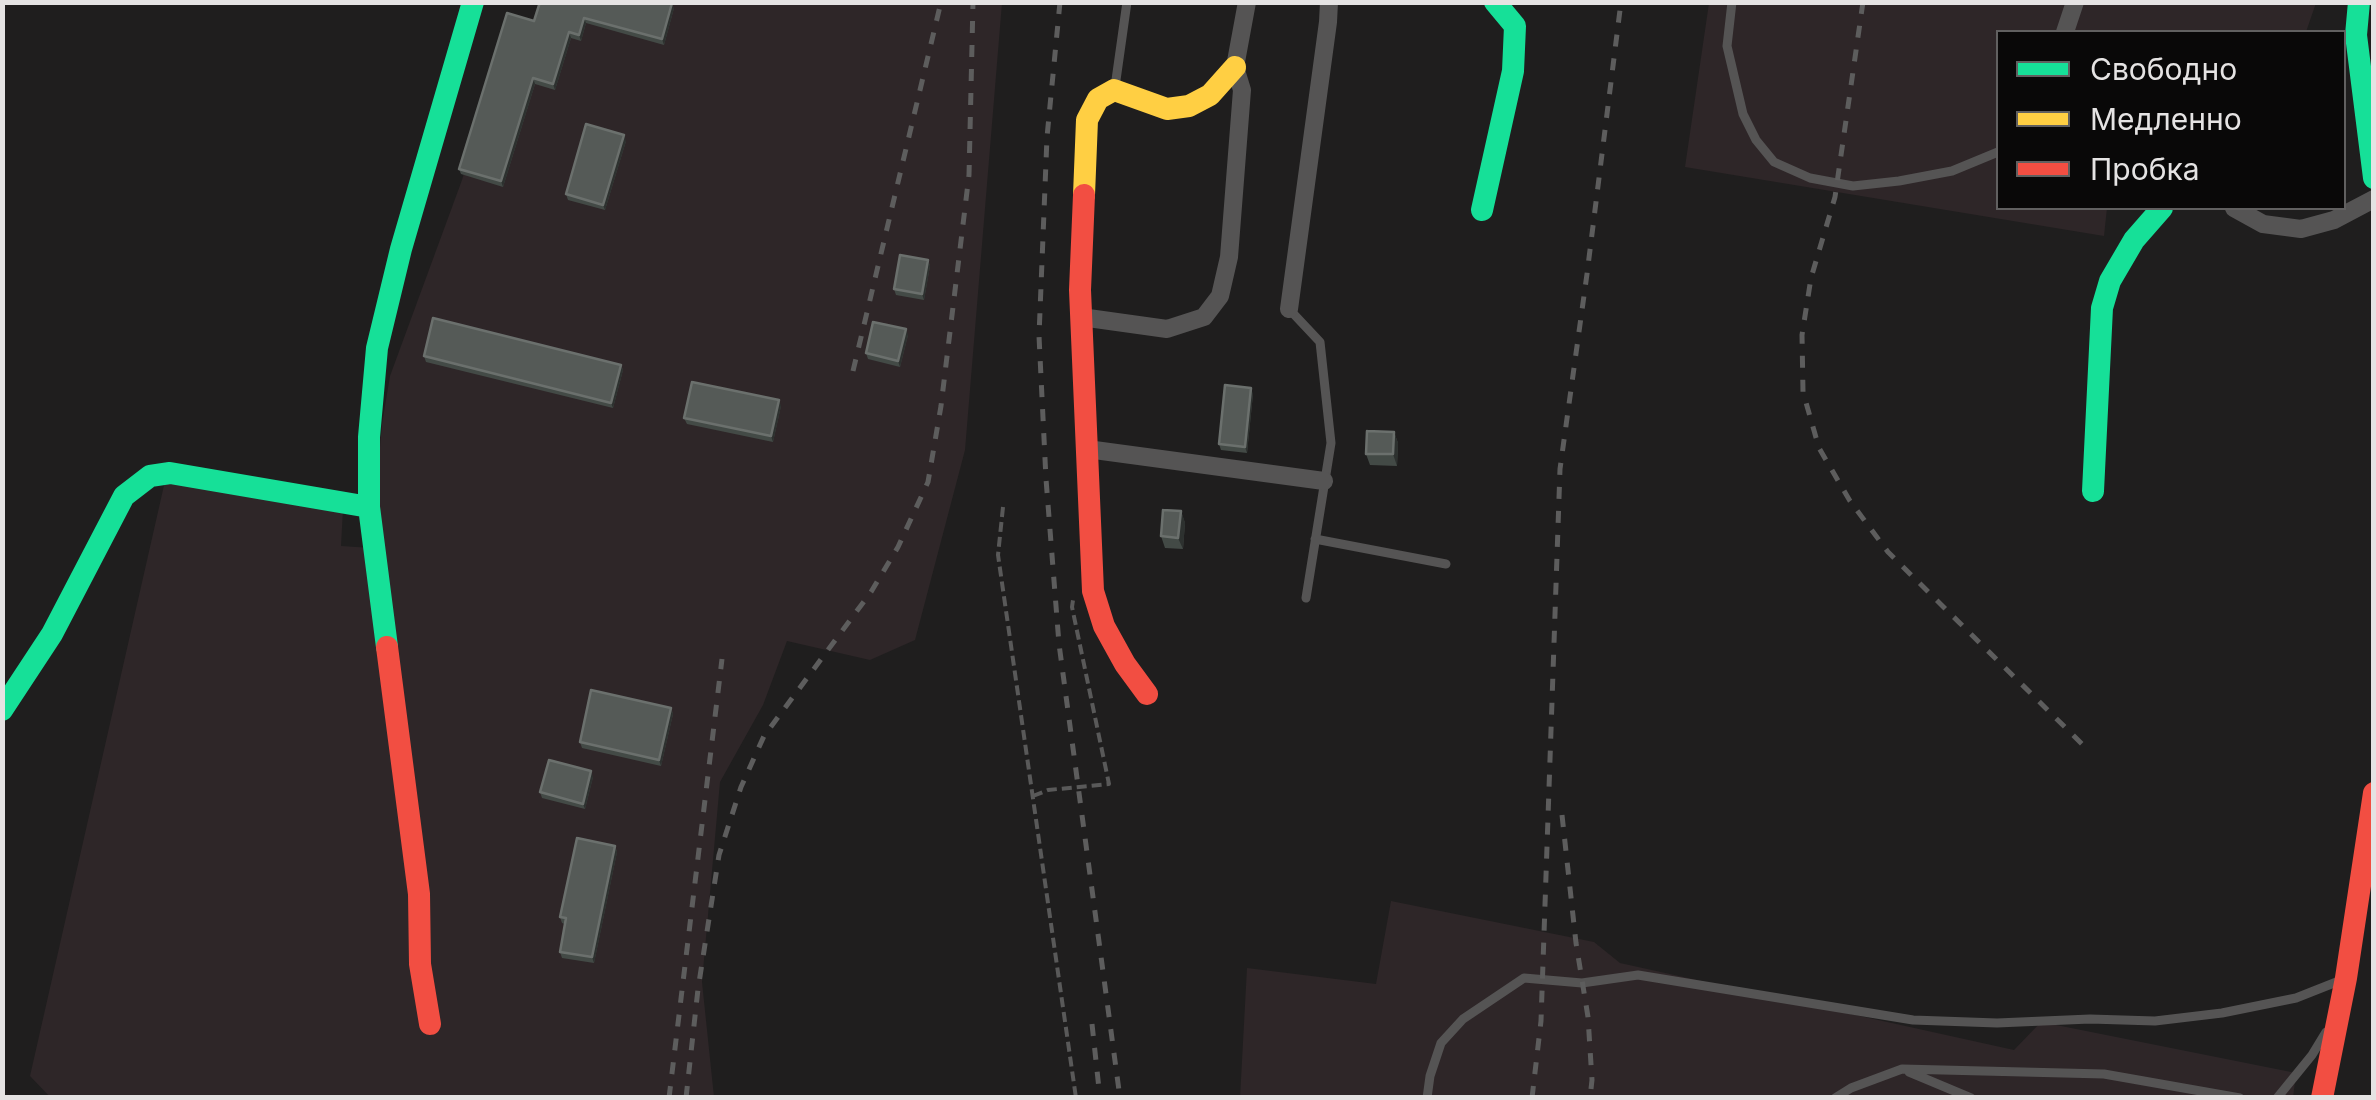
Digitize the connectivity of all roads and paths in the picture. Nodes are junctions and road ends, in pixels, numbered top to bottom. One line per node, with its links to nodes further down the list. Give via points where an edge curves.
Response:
1 (472, 2): 23 (street, via 377,348)
2 (1127, 2): 11 (lane)
3 (1247, 2): 10 (street)
4 (1328, 2): 18 (street)
5 (1495, 2): 15 (street, via 1515,26 1514,71)
6 (1732, 2): 12 (lane, via 1727,46 1743,114 1774,162 1853,186 1952,171)
7 (2076, 2): 9 (street)
8 (2359, 2): 13 (street, via 2356,35)
9 (2066, 30)
10 (1236, 67): 11 (street, via 1189,106 1167,109); 19 (street, via 1242,90 1220,296 1204,316 1167,329)
11 (1114, 90): 19 (street, via 1098,99 1087,120)
12 (1996, 153)
13 (2374, 178)
14 (2374, 199): 17 (street, via 2301,229 2263,224)
15 (1482, 210)
16 (2160, 210): 22 (street, via 2134,240 2102,308)
17 (2238, 210)
18 (1289, 309): 21 (lane, via 1320,342 1331,444)
19 (1081, 317): 20 (street)
20 (1087, 449): 21 (street); 29 (street, via 1094,591 1104,626)
21 (1324, 480): 25 (lane)
22 (2093, 491)
23 (369, 506): 30 (street, via 170,473 150,476 124,496 52,634); 35 (street)
24 (1003, 507): 32 (path, via 998,555)
25 (1315, 539): 26 (lane); 28 (lane)
26 (1446, 564)
27 (1074, 587): 32 (path, via 1072,607 1108,784)
28 (1306, 598)
29 (1147, 694)
30 (2, 710)
31 (2374, 794): 33 (street)
32 (1033, 796): 37 (path)
33 (2346, 978): 34 (street); 38 (lane, via 2296,998 2222,1012 1998,1023 1913,1020 1638,975 1582,983 1524,978 1463,1018 1441,1043)
34 (2340, 1012): 42 (lane); 43 (street)
35 (430, 1024)
36 (1902, 1069): 39 (lane); 40 (lane); 41 (lane, via 2104,1074)
37 (1076, 1098)
38 (1428, 1098)
39 (1835, 1098)
40 (1972, 1098)
41 (2240, 1098)
42 (2276, 1098)
43 (2322, 1098)

